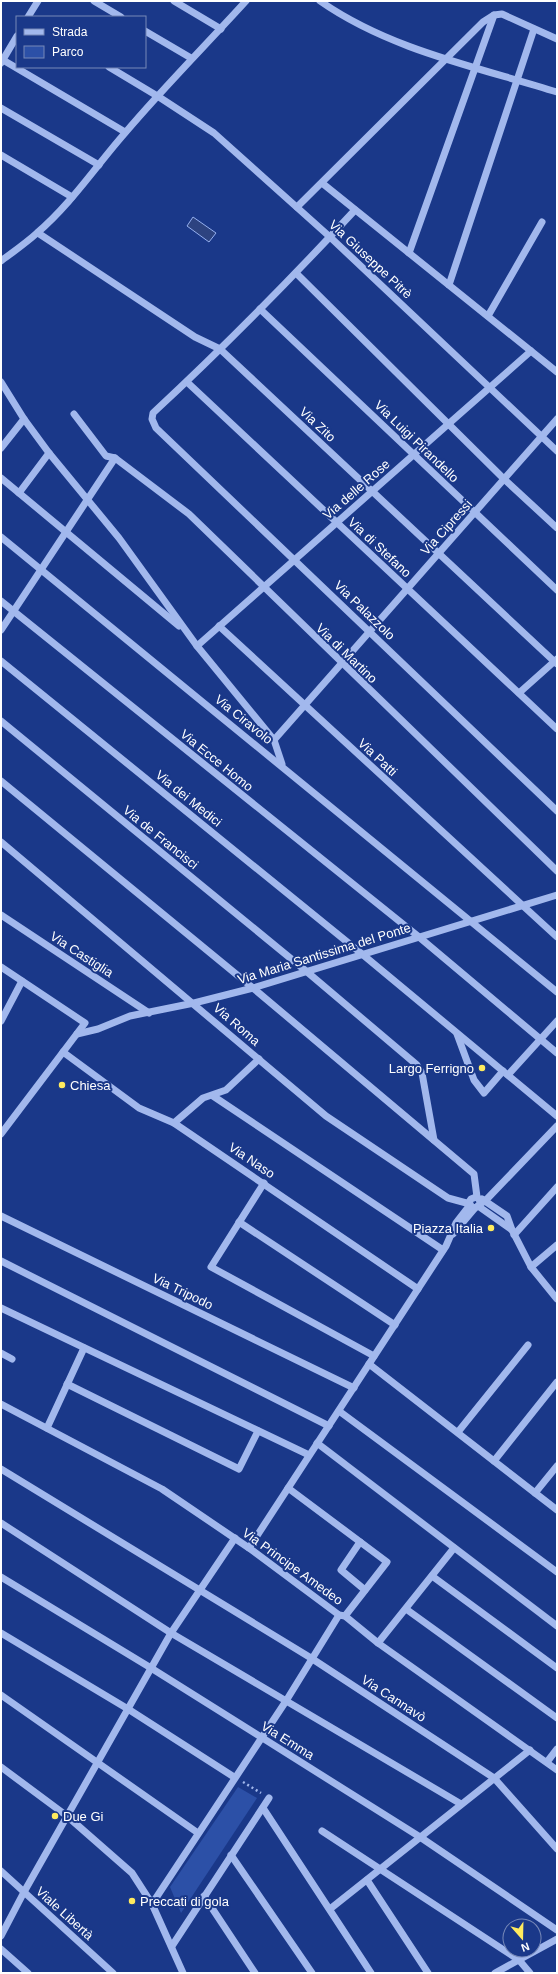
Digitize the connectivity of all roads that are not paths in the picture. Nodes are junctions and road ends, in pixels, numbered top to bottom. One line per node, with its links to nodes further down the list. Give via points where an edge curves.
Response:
1 (38, 1): 7 (street)
2 (94, 1): 8 (street)
3 (174, 1): 9 (street)
4 (246, 1): 9 (street)
5 (320, 1): 15 (street, via 354,22)
6 (494, 15): 10 (street, via 502,14); 15 (street); 18 (street)
7 (29, 16)
8 (119, 16)
9 (221, 29): 14 (street)
10 (534, 29): 13 (street); 19 (street)
11 (146, 32): 14 (street)
12 (16, 38): 16 (street)
13 (557, 39)
14 (191, 58): 21 (street)
15 (445, 60): 18 (street); 26 (street)
16 (2, 61): 23 (street)
17 (111, 68): 21 (street, Via Giuseppe Pitrè)
18 (475, 68): 19 (street); 33 (street)
19 (518, 80): 20 (street); 36 (street)
20 (557, 92)
21 (159, 96): 23 (street); 28 (street, Via Giuseppe Pitrè, via 214,133)
22 (1, 108): 25 (street)
23 (126, 132): 25 (street)
24 (1, 156): 27 (street)
25 (99, 165): 27 (street)
26 (322, 183): 28 (street); 29 (street)
27 (72, 197): 31 (street)
28 (298, 207): 32 (street, Via Giuseppe Pitrè)
29 (355, 210): 32 (street); 33 (street)
30 (542, 222): 38 (street)
31 (38, 233): 34 (street); 39 (street, Via Zito, via 195,337)
32 (330, 237): 35 (street); 44 (street, Via Giuseppe Pitrè)
33 (409, 253): 36 (street)
34 (1, 261)
35 (296, 273): 37 (street); 48 (street)
36 (449, 285): 38 (street)
37 (260, 309): 39 (street); 53 (street, Via Luigi Pirandello)
38 (488, 316): 40 (street)
39 (220, 349): 43 (street); 57 (street, Via Zito)
40 (531, 351): 41 (street); 44 (street, Via delle Rose)
41 (557, 372)
42 (1, 382): 46 (street)
43 (187, 382): 61 (street, Via di Stefano); 66 (street, Via Palazzolo, via 153,413 152,419 156,428)
44 (489, 388): 48 (street, Via delle Rose); 49 (street, Via Giuseppe Pitrè)
45 (74, 414): 54 (street, Via di Martino, via 106,456)
46 (24, 419): 50 (street); 52 (street)
47 (557, 419): 49 (street, Via Cipressi)
48 (448, 424): 53 (street, Via delle Rose); 56 (street)
49 (542, 437): 51 (street, Via Giuseppe Pitrè); 56 (street, Via Cipressi)
50 (1, 448)
51 (557, 451)
52 (49, 453): 58 (street); 59 (street)
53 (414, 454): 57 (street, Via delle Rose); 60 (street, Via Luigi Pirandello)
54 (115, 458): 59 (street); 68 (street, Via di Martino, via 189,514)
55 (1, 478): 58 (street)
56 (504, 479): 60 (street, Via Cipressi); 62 (street)
57 (372, 490): 61 (street, Via delle Rose); 65 (street, Via Zito)
58 (19, 493): 63 (street)
59 (86, 500): 63 (street); 76 (street, via 119,538)
60 (475, 513): 65 (street, Via Cipressi); 70 (street, Via Luigi Pirandello)
61 (336, 523): 66 (street, Via delle Rose); 69 (street, Via di Stefano)
62 (557, 528)
63 (66, 532): 67 (street); 76 (street)
64 (1, 537): 67 (street, Via Ciravolo)
65 (439, 553): 69 (street, Via Cipressi); 79 (street, Via Zito)
66 (295, 559): 68 (street, Via delle Rose); 75 (street, Via Palazzolo)
67 (41, 570): 72 (street); 86 (street, Via Ciravolo)
68 (263, 587): 73 (street, Via delle Rose); 80 (street, Via di Martino)
69 (408, 589): 75 (street, Via Cipressi); 81 (street, Via di Stefano)
70 (557, 590)
71 (1, 601): 72 (street, Via Ecce Homo)
72 (14, 611): 74 (street); 95 (street, Via Ecce Homo)
73 (219, 626): 77 (street, Via delle Rose); 82 (street, Via Patti)
74 (1, 630)
75 (369, 631): 80 (street, Via Cipressi); 88 (street, Via Palazzolo)
76 (188, 633): 77 (street)
77 (197, 646): 85 (street)
78 (1, 660): 97 (street, Via dei Medici)
79 (556, 661): 81 (street)
80 (341, 664): 82 (street, Via Cipressi); 90 (street, Via di Martino)
81 (519, 693): 84 (street, Via di Stefano)
82 (305, 706): 85 (street, Via Cipressi); 92 (street, Via Patti)
83 (1, 721): 99 (street, Via de Francisci)
84 (557, 729)
85 (274, 740): 86 (street)
86 (282, 766): 94 (street, Via Ciravolo)
87 (1, 781): 101 (street)
88 (557, 811)
89 (1, 842): 103 (street, Via Roma)
90 (557, 871)
91 (557, 895): 92 (street, Via Maria Santissima del Ponte)
92 (522, 906): 94 (street, Via Maria Santissima del Ponte); 96 (street, Via Patti)
93 (1, 915): 104 (street, Via Castiglia)
94 (471, 921): 95 (street, Via Maria Santissima del Ponte); 102 (street, Via Ciravolo)
95 (419, 937): 97 (street, Via Maria Santissima del Ponte); 111 (street, Via Ecce Homo)
96 (557, 937)
97 (362, 954): 99 (street, Via Maria Santissima del Ponte); 109 (street, Via dei Medici)
98 (1, 967): 100 (street)
99 (306, 971): 101 (street, Via Maria Santissima del Ponte); 121 (street, Via de Francisci, via 417,1065 422,1073)
100 (20, 979): 105 (street); 107 (street)
101 (253, 988): 103 (street, Via Maria Santissima del Ponte); 121 (street)
102 (557, 992)
103 (194, 1003): 104 (street, Via Maria Santissima del Ponte); 114 (street, Via Roma)
104 (150, 1013): 108 (street, Via Maria Santissima del Ponte, via 130,1016)
105 (1, 1021)
106 (557, 1021): 111 (street)
107 (85, 1023): 108 (street); 110 (street)
108 (98, 1029): 110 (street, Via Maria Santissima del Ponte)
109 (457, 1033): 115 (street, Via dei Medici); 115 (street, via 474,1080 484,1093)
110 (77, 1034): 113 (street)
111 (540, 1040): 112 (street, Via Ecce Homo); 115 (street)
112 (557, 1053)
113 (66, 1054): 118 (street, Via Naso, via 139,1108); 120 (street)
114 (259, 1059): 116 (street, via 226,1090); 124 (street, Via Roma, via 333,1120 448,1198)
115 (505, 1073): 117 (street, Via dei Medici)
116 (213, 1096): 118 (street, via 203,1098); 129 (street)
117 (557, 1116)
118 (174, 1123): 122 (street, Via Naso)
119 (557, 1126): 124 (street, via 501,1184)
120 (1, 1134)
121 (434, 1140): 124 (street, via 474,1174)
122 (264, 1183): 126 (street); 132 (street, Via Naso)
123 (557, 1188): 127 (street)
124 (477, 1203): 127 (street, via 507,1216); 129 (street, via 456,1222)
125 (1, 1216): 144 (street, Via Tripodo)
126 (239, 1222): 135 (street); 139 (street, via 211,1267)
127 (513, 1232): 131 (street)
128 (557, 1245): 131 (street)
129 (443, 1250): 132 (street)
130 (1, 1261): 147 (street)
131 (531, 1267): 133 (street)
132 (418, 1289): 135 (street)
133 (557, 1299)
134 (1, 1308): 137 (street)
135 (395, 1325): 139 (street)
136 (528, 1345): 150 (street)
137 (84, 1348): 143 (street); 149 (street)
138 (1, 1353): 140 (street)
139 (374, 1356): 141 (street)
140 (12, 1358)
141 (369, 1364): 144 (street); 150 (street)
142 (557, 1382): 153 (street)
143 (67, 1384): 148 (street); 149 (street, via 239,1469)
144 (354, 1388): 146 (street)
145 (1, 1404): 148 (street, Via Principe Amedeo)
146 (339, 1411): 147 (street); 164 (street)
147 (329, 1426): 151 (street)
148 (47, 1428): 160 (street, Via Principe Amedeo, via 162,1489)
149 (258, 1431): 152 (street)
150 (458, 1432): 153 (street)
151 (318, 1443): 152 (street); 163 (street)
152 (309, 1456): 156 (street)
153 (494, 1461): 157 (street)
154 (557, 1466): 157 (street)
155 (1, 1469): 167 (street, Via Cannavò)
156 (288, 1488): 161 (street); 162 (street)
157 (535, 1493): 158 (street)
158 (557, 1510)
159 (1, 1523): 173 (street)
160 (235, 1538): 162 (street, Via Principe Amedeo); 167 (street)
161 (360, 1542): 168 (street, via 341,1570); 168 (street, via 388,1562)
162 (249, 1548): 170 (street, Via Principe Amedeo)
163 (454, 1548): 165 (street); 171 (street)
164 (557, 1572)
165 (432, 1576): 169 (street); 177 (street)
166 (1, 1577): 176 (street, Via Emma)
167 (200, 1589): 173 (street); 175 (street, Via Cannavò)
168 (365, 1590): 170 (street)
169 (406, 1609): 174 (street); 181 (street)
170 (342, 1615): 174 (street, Via Principe Amedeo); 175 (street)
171 (557, 1626)
172 (1, 1633): 180 (street)
173 (171, 1633): 176 (street); 179 (street)
174 (378, 1643): 184 (street, Via Principe Amedeo)
175 (311, 1658): 179 (street); 190 (street, Via Cannavò)
176 (152, 1668): 180 (street); 182 (street, Via Emma)
177 (557, 1668)
178 (1, 1695): 186 (street)
179 (286, 1701): 182 (street); 192 (street)
180 (128, 1709): 186 (street); 189 (street)
181 (557, 1718)
182 (260, 1737): 189 (street); 197 (street, Via Emma)
183 (557, 1748): 185 (street)
184 (530, 1750): 185 (street, Via Principe Amedeo); 190 (street)
185 (547, 1762): 188 (street, Via Principe Amedeo)
186 (98, 1763): 194 (street); 196 (street)
187 (1, 1767): 194 (street)
188 (557, 1770)
189 (234, 1777): 196 (street)
190 (494, 1778): 192 (street); 198 (street, Via Cannavò)
191 (269, 1798): 193 (street)
192 (461, 1804): 197 (street)
193 (262, 1808): 199 (street); 206 (street)
194 (67, 1816): 203 (street); 205 (street, via 132,1873)
195 (322, 1830): 200 (street)
196 (198, 1833): 205 (street)
197 (420, 1837): 200 (street); 207 (street, Via Emma)
198 (557, 1849)
199 (231, 1855): 204 (street); 217 (street)
200 (381, 1868): 202 (street); 212 (street)
201 (1, 1871): 203 (street, Viale Libertà)
202 (367, 1880): 206 (street); 219 (street)
203 (24, 1892): 208 (street); 215 (street, Viale Libertà)
204 (204, 1896): 210 (street); 216 (street)
205 (152, 1904): 210 (street)
206 (330, 1909): 218 (street)
207 (557, 1930)
208 (1, 1936)
209 (557, 1939): 212 (street)
210 (172, 1946): 213 (street)
211 (1, 1949): 214 (street)
212 (519, 1960): 220 (street); 221 (street)
213 (180, 1972)
214 (28, 1973)
215 (113, 1973)
216 (255, 1973)
217 (312, 1973)
218 (372, 1973)
219 (428, 1973)
220 (495, 1973)
221 (530, 1973)

